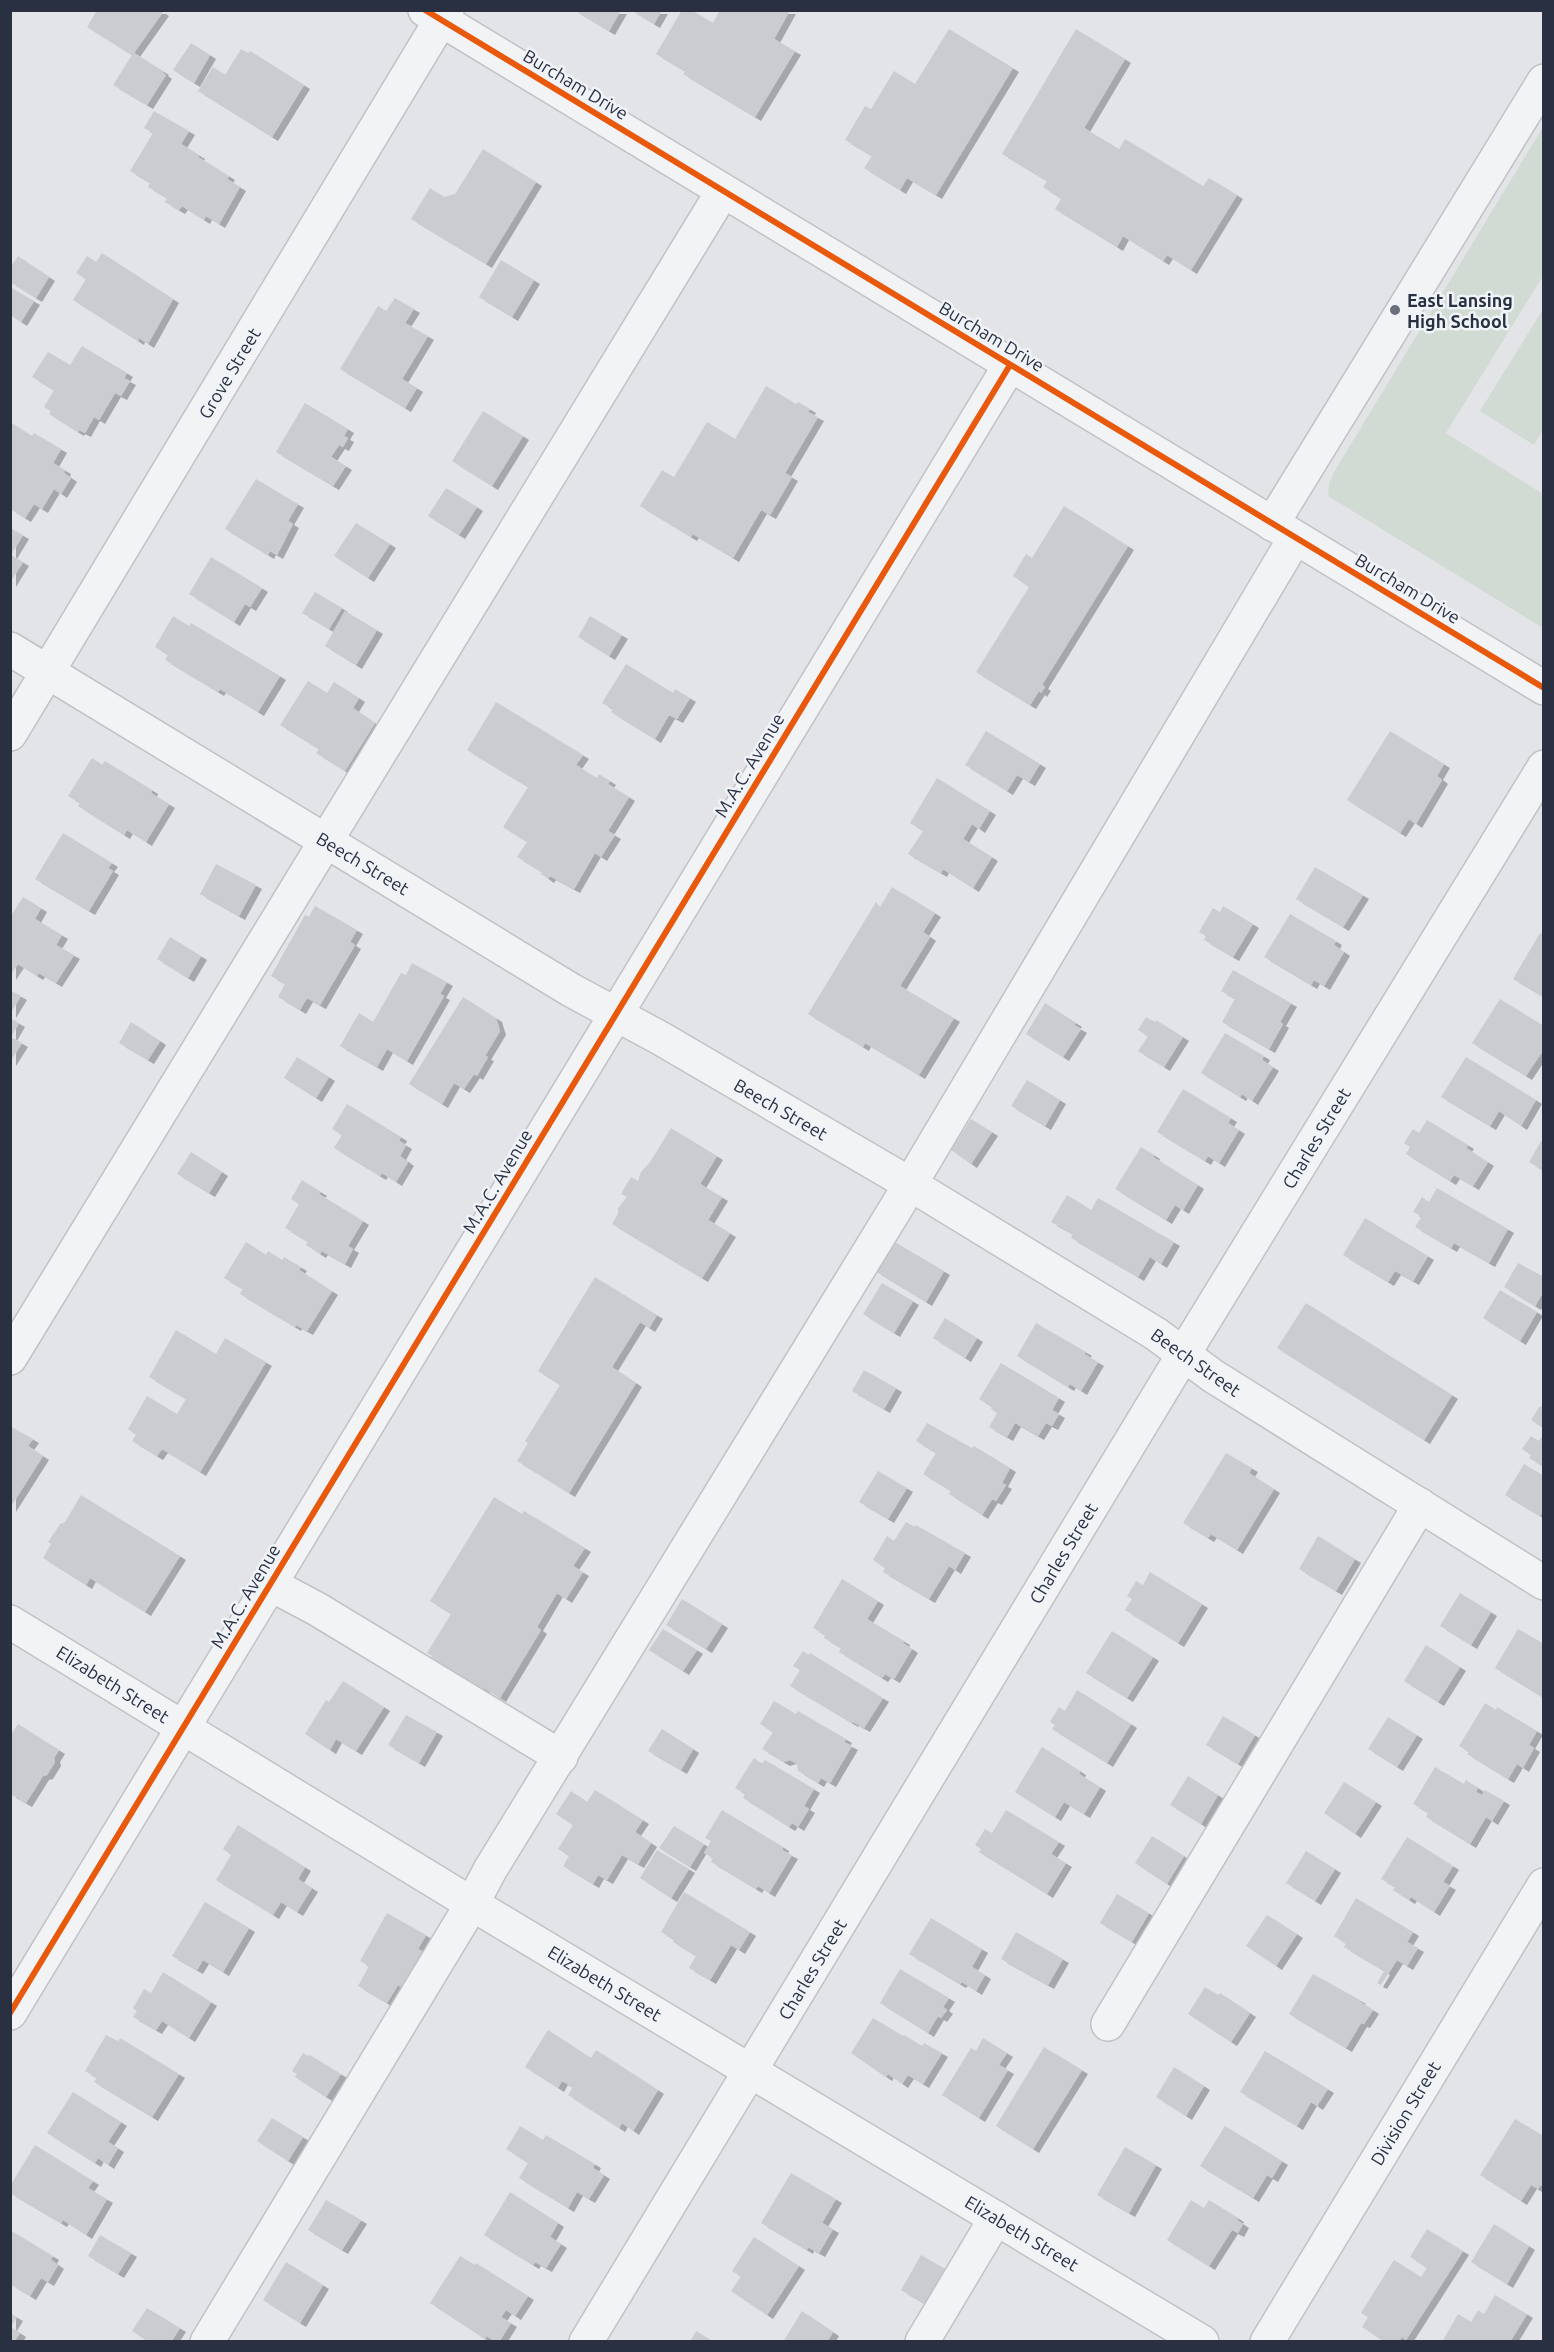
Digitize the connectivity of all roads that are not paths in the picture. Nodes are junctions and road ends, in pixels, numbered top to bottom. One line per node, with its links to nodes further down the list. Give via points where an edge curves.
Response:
1 (438, 14): 3 (street, Burcham Drive); 7 (street, Grove Street)
2 (1544, 81): 5 (street)
3 (723, 191): 4 (street, Burcham Drive); 11 (street)
4 (1010, 365): 5 (street, Burcham Drive); 12 (street, M.A.C. Avenue)
5 (1283, 531): 8 (street, Burcham Drive); 13 (street)
6 (10, 649): 7 (street, Beech Street)
7 (48, 672): 9 (street, Grove Street); 11 (street, Beech Street)
8 (1544, 688)
9 (10, 734)
10 (1544, 767): 14 (street, Charles Street)
11 (326, 840): 12 (street, Beech Street); 15 (street)
12 (615, 1015): 13 (street, Beech Street); 18 (street, M.A.C. Avenue)
13 (910, 1184): 14 (street, Beech Street); 21 (street)
14 (1184, 1354): 16 (street, Beech Street); 26 (street, Charles Street)
15 (10, 1358)
16 (1420, 1505): 17 (street, Beech Street); 25 (street)
17 (1544, 1583)
18 (270, 1584): 20 (street, M.A.C. Avenue); 21 (street)
19 (10, 1622): 20 (street, Elizabeth Street)
20 (183, 1728): 23 (street, Elizabeth Street); 24 (street, M.A.C. Avenue)
21 (561, 1757): 23 (street)
22 (1544, 1885): 32 (street, Division Street)
23 (472, 1904): 26 (street, Elizabeth Street); 28 (street)
24 (10, 2013)
25 (1108, 2024)
26 (751, 2070): 27 (street, Elizabeth Street); 29 (street, Charles Street)
27 (996, 2218): 30 (street); 31 (street, Elizabeth Street)
28 (207, 2342)
29 (586, 2342)
30 (922, 2342)
31 (1202, 2342)
32 (1267, 2342)

